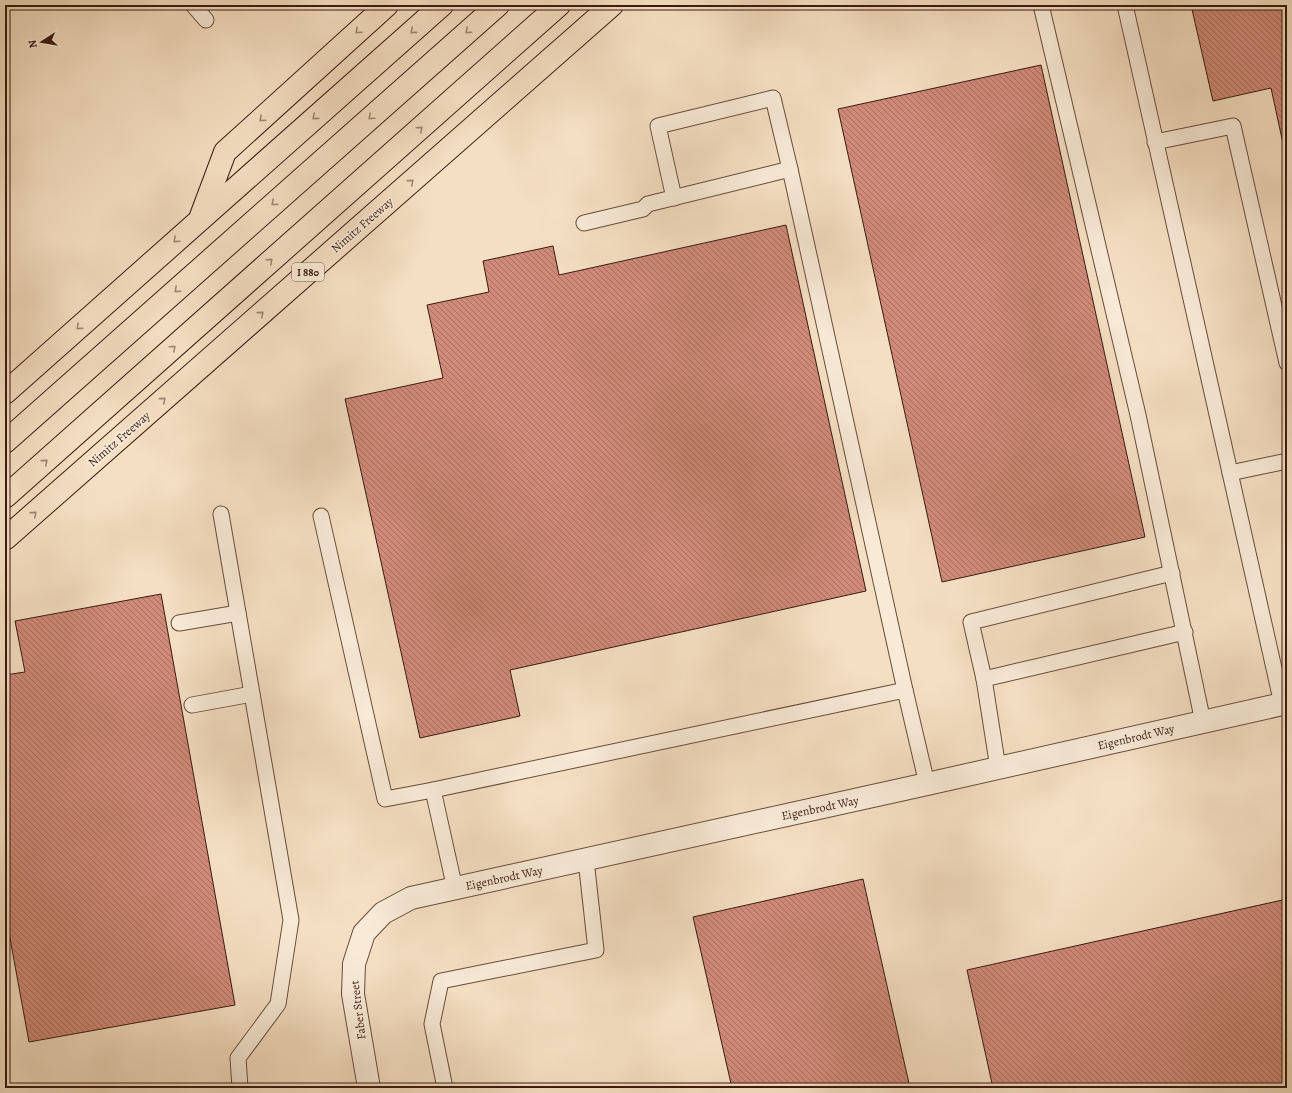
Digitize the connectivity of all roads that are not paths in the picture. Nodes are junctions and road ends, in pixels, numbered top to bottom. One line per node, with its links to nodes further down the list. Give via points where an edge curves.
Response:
1 (192, 5): 9 (lane)
2 (387, 5): 13 (highway, one-way to 13, via 225,152)
3 (442, 5): 13 (highway, one-way to 13)
4 (498, 5): 17 (highway, one-way to 17)
5 (559, 5): 20 (highway, I 880, one-way to 5)
6 (612, 5): 23 (highway, Nimitz Freeway / I 880, one-way to 6)
7 (1041, 5): 24 (lane, via 1138,415)
8 (1125, 5): 10 (lane)
9 (206, 20)
10 (1156, 142): 15 (lane, via 1233,126); 19 (lane)
11 (790, 169): 12 (lane); 12 (lane, via 773,98 658,126); 29 (lane)
12 (674, 198): 14 (lane)
13 (199, 219): 16 (highway, one-way to 16)
14 (584, 224)
15 (1287, 363)
16 (5, 393)
17 (5, 442)
18 (1287, 461): 19 (lane)
19 (1230, 474): 31 (lane)
20 (5, 497)
21 (221, 514): 25 (lane)
22 (321, 516): 36 (lane, via 385,799)
23 (5, 539)
24 (1172, 573): 27 (lane); 28 (lane, via 972,622)
25 (238, 612): 26 (lane); 30 (lane)
26 (179, 622)
27 (1185, 632): 28 (lane); 33 (lane)
28 (984, 679): 34 (lane)
29 (905, 690): 35 (lane); 36 (lane)
30 (252, 694): 32 (lane); 40 (lane, via 291,920 278,1004 238,1058)
31 (1284, 704): 33 (street, Eigenbrodt Way)
32 (192, 705)
33 (1203, 722): 34 (street, Eigenbrodt Way)
34 (998, 768): 35 (street, Eigenbrodt Way)
35 (927, 784): 37 (street, Eigenbrodt Way)
36 (433, 790): 38 (lane)
37 (586, 860): 38 (street, Eigenbrodt Way); 42 (lane, via 596,950 441,982 432,1024)
38 (455, 889): 39 (street, Eigenbrodt Way, via 411,898 383,913)
39 (364, 933): 41 (street, Faber Street, via 354,964 353,994)
40 (240, 1088)
41 (369, 1088)
42 (445, 1088)

